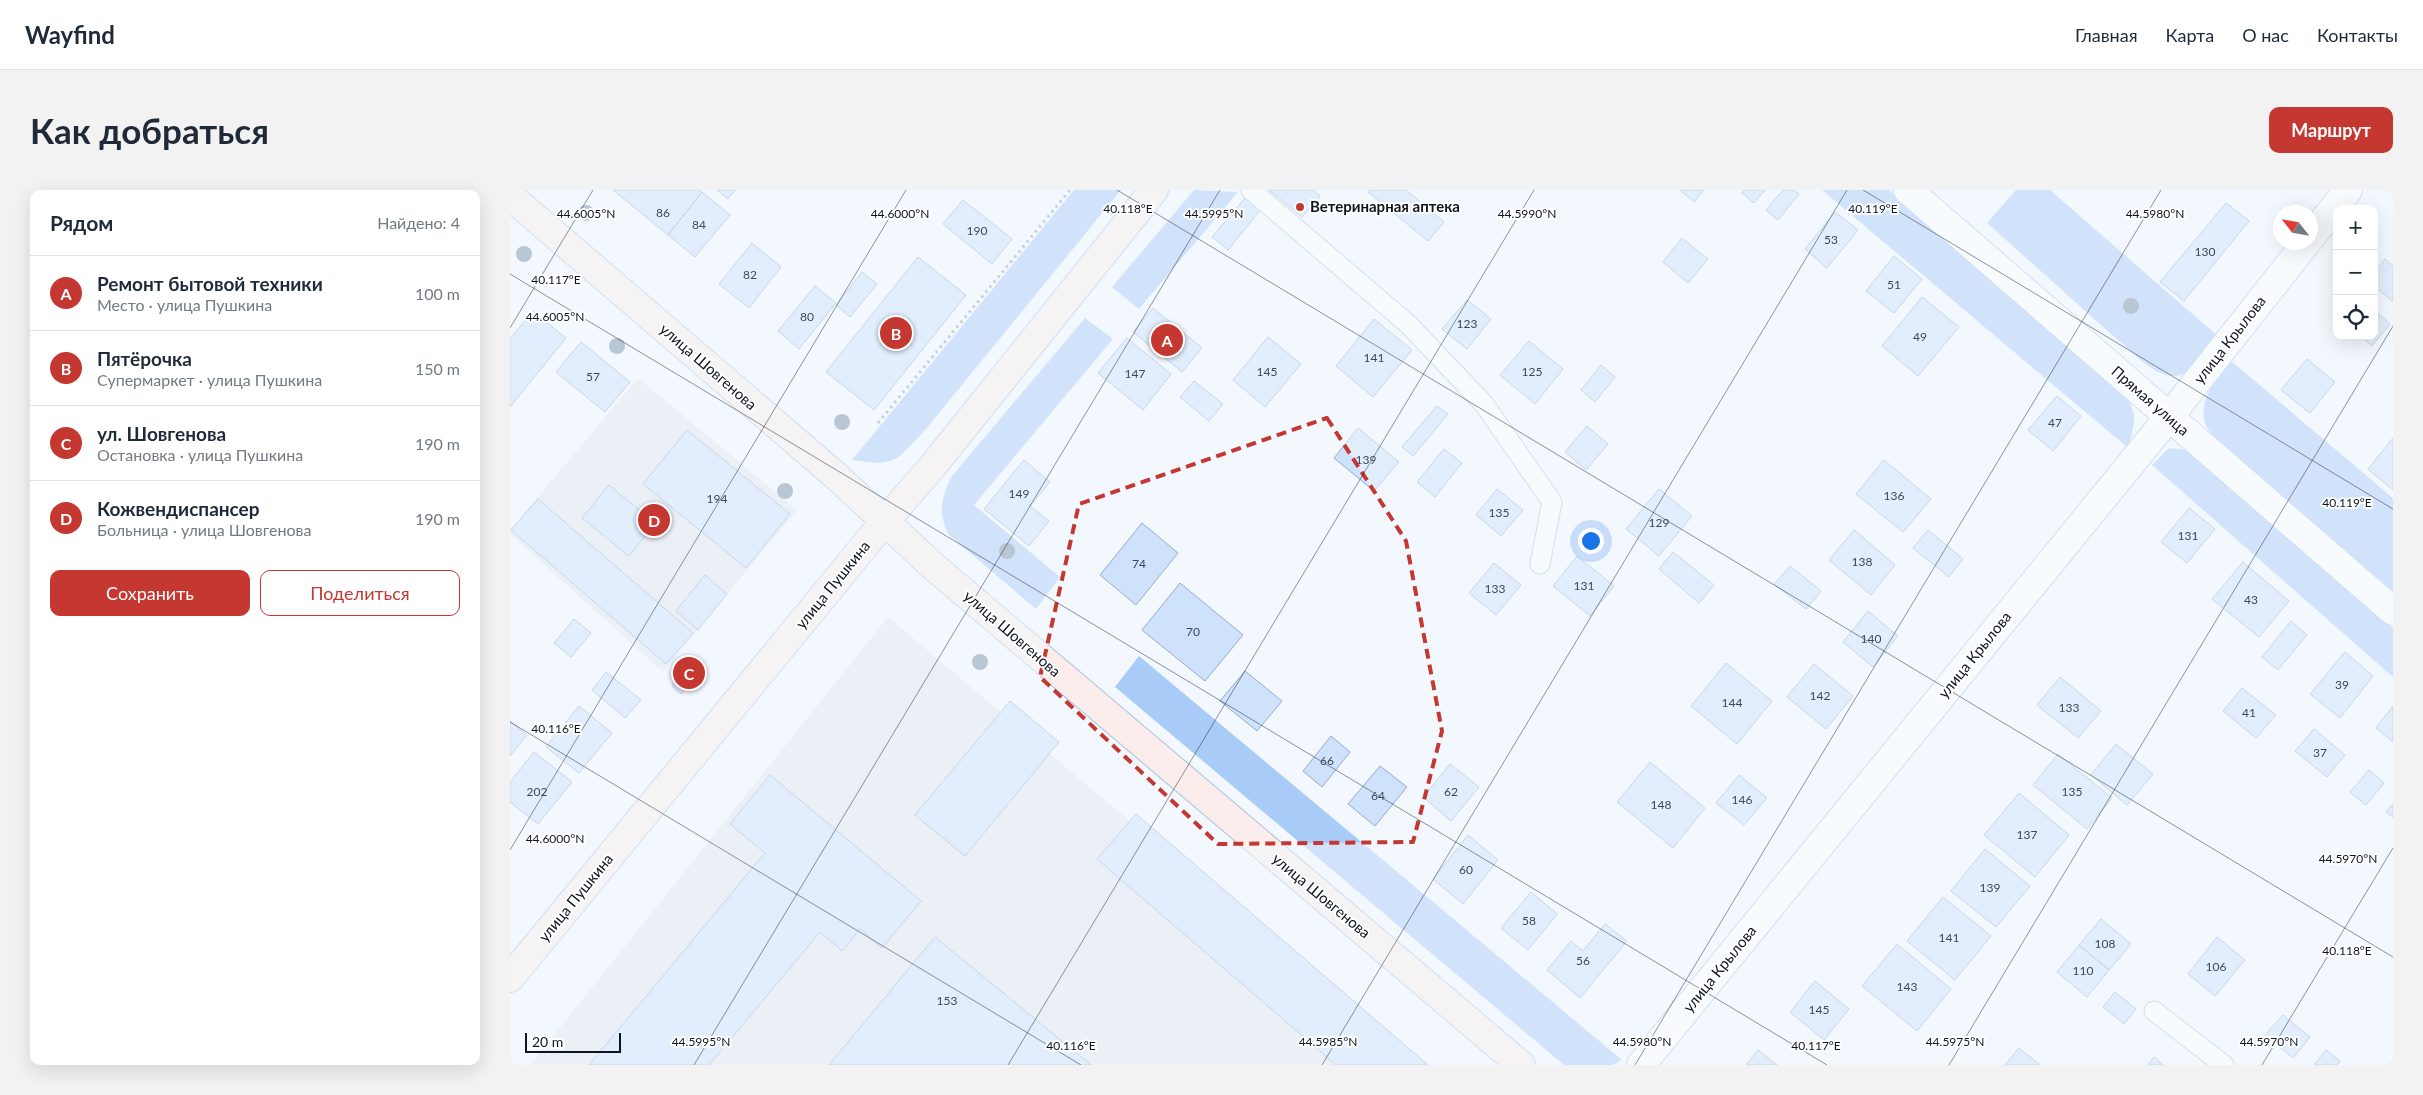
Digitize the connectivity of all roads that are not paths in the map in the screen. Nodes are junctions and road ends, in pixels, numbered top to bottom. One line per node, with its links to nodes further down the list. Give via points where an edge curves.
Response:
1 (1154, 190): 9 (main road, улица Пушкина, via 932,467)
2 (1251, 190): 10 (lane, via 1409,325 1484,404 1552,502)
3 (1908, 190): 8 (street, Прямая улица)
4 (2348, 190): 6 (street)
5 (510, 196): 9 (main road, улица Шовгенова)
6 (2318, 228)
7 (2301, 250): 8 (street, улица Крылова)
8 (2169, 417): 11 (street, Прямая улица); 15 (street, улица Крылова)
9 (885, 520): 12 (main road, улица Пушкина); 14 (main road, улица Шовгенова, via 933,566 1061,676)
10 (1540, 564)
11 (2393, 611)
12 (510, 978)
13 (2154, 1011): 16 (lane)
14 (1521, 1065)
15 (1641, 1065)
16 (2224, 1065)

